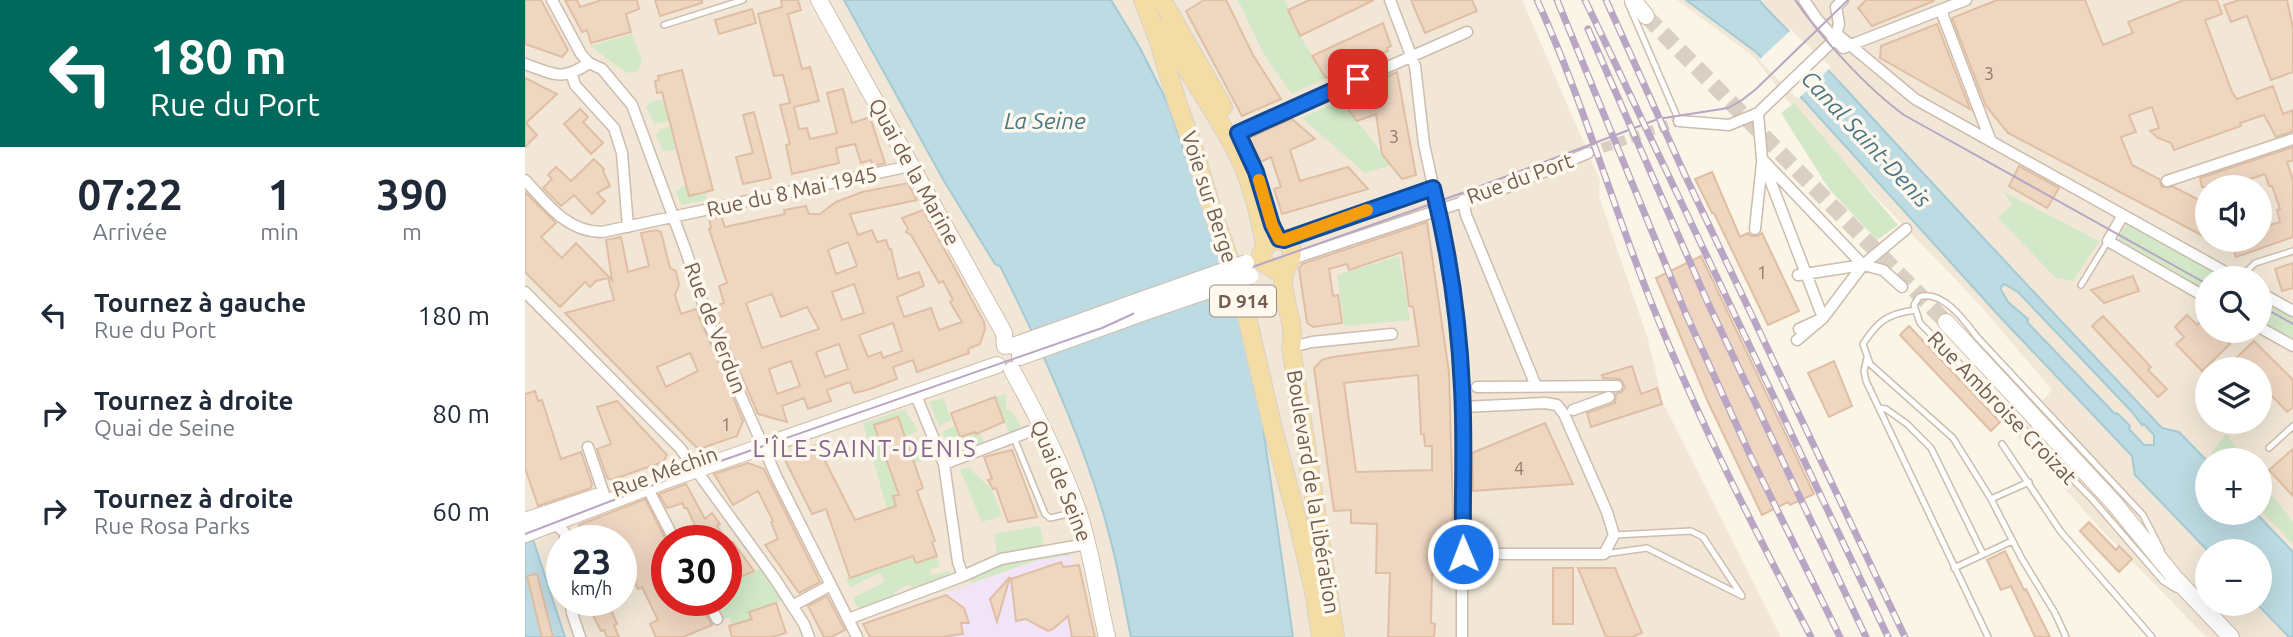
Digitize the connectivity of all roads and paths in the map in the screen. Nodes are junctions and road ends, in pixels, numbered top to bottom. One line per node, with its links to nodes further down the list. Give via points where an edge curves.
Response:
1 (552, 0): 20 (street, Rue de Verdun)
2 (743, 0): 15 (lane)
3 (819, 0): 32 (main road, Quai de la Marine)
4 (1145, 0): 14 (main road, Voie sur Berge / D 914)
5 (1162, 0): 18 (main road, D 914)
6 (1390, 0): 19 (street)
7 (1627, 0): 25 (lane)
8 (1633, 0): 13 (main road)
9 (1804, 0): 17 (street)
10 (1843, 0): 17 (street, via 1836,7)
11 (1966, 0): 12 (street)
12 (1945, 5): 17 (street); 27 (street, via 1943,16)
13 (1646, 16)
14 (1155, 19): 23 (main road, D 914); 29 (main road, Voie sur Berge / D 914)
15 (664, 25)
16 (1467, 32): 19 (street)
17 (1841, 41): 24 (street, via 1823,51); 27 (street, via 1915,99)
18 (1188, 48): 23 (main road); 26 (main road, D 914)
19 (1411, 55): 26 (street); 35 (street)
20 (589, 63): 22 (street); 39 (street, Rue de Verdun, via 603,69 632,105)
21 (525, 64): 22 (street)
22 (572, 75): 40 (street, via 575,85 614,128 622,153)
23 (1199, 90): 29 (main road); 45 (main road, D 914, via 1240,159)
24 (1758, 113): 25 (street, via 1729,125); 31 (street)
25 (1679, 121)
26 (1238, 133): 45 (main road, D 914, via 1272,225)
27 (1990, 139): 38 (street)
28 (2293, 139): 34 (street)
29 (1192, 143): 82 (main road, Voie sur Berge / D 914, via 1242,295)
30 (1588, 153): 36 (street, Rue du Port)
31 (1762, 159): 41 (street); 46 (street); 57 (street)
32 (910, 166): 39 (street, Rue du 8 Mai 1945); 64 (main road, Quai de la Marine)
33 (525, 180): 40 (street, Rue du 8 Mai 1945, via 573,226 587,232)
34 (2167, 181)
35 (1433, 188): 37 (street); 45 (street, Rue du Port)
36 (1464, 200): 37 (street, Rue du Port); 67 (street, via 1460,217)
37 (1438, 208): 45 (street, Rue du Port); 72 (street, via 1455,318)
38 (2123, 215): 43 (street); 47 (street)
39 (673, 216): 40 (street, Rue du 8 Mai 1945); 77 (street, Rue de Verdun, via 710,326)
40 (628, 227)
41 (1755, 229)
42 (1906, 229): 46 (street)
43 (2108, 241): 50 (lane); 52 (street)
44 (2293, 251): 48 (lane)
45 (1270, 258): 63 (main road, Boulevard de la Libération / D 914, via 1283,280); 64 (main road, bridge)
46 (1863, 265): 49 (street); 51 (street, via 1883,270); 57 (street)
47 (2216, 266)
48 (2252, 266)
49 (1798, 275)
50 (2081, 285)
51 (1902, 287)
52 (2195, 291)
53 (525, 292): 84 (street)
54 (2272, 299): 56 (street)
55 (1915, 310): 65 (lane, via 1895,313 1875,325 1863,344); 103 (lane, Rue Ambroise Croizat, via 1919,297 1929,295 1959,315 2143,515); 106 (lane, Rue Ambroise Croizat, via 1928,332 2092,499 2163,581)
56 (2293, 311)
57 (1823, 318): 61 (street)
58 (1946, 322): 103 (main road, Rue Ambroise Croizat, via 2114,503)
59 (1392, 334): 63 (street)
60 (2272, 334): 62 (street)
61 (1798, 335)
62 (2293, 346)
63 (1291, 347): 78 (main road, Boulevard de la Libération / D 914)
64 (1012, 355): 70 (main road, Rue Méchin); 75 (main road, Quai de Seine); 77 (main road, Rue Méchin, via 911,385)
65 (1867, 358): 73 (lane, via 1864,371); 89 (lane, via 1953,438)
66 (1571, 385): 67 (street); 68 (street); 71 (street, via 1577,409)
67 (1536, 386): 69 (street)
68 (1617, 386)
69 (1476, 387)
70 (915, 393): 77 (main road, Rue Méchin); 83 (street)
71 (1609, 397)
72 (1462, 407): 95 (street, via 1557,405 1565,414); 98 (street)
73 (1879, 408): 100 (lane, via 1907,424 1931,448); 101 (lane)
74 (2293, 426): 81 (lane)
75 (1041, 428): 76 (street); 90 (main road, Quai de Seine)
76 (1014, 438): 83 (street); 90 (lane, via 1045,514 1050,518)
77 (761, 442): 84 (main road, Rue Méchin); 104 (street, Rue de Verdun)
78 (1306, 443): 86 (main road, D 914); 91 (main road, Boulevard de la Libération / D 914)
79 (2002, 444): 85 (lane)
80 (588, 447): 88 (street)
81 (2270, 448)
82 (1281, 462): 86 (main road, D 914); 92 (main road, Voie sur Berge / D 914)
83 (944, 464): 102 (street)
84 (694, 466): 87 (main road, Rue Méchin); 88 (main road, Rue Méchin); 107 (street)
85 (2029, 482): 89 (lane); 122 (lane, via 2061,532)
86 (1299, 483): 91 (main road, D 914); 92 (main road, D 914)
87 (647, 487): 93 (main road, Rue Méchin); 94 (street)
88 (604, 494): 93 (main road, Rue Méchin)
89 (1991, 499): 96 (lane)
90 (1078, 511): 97 (main road, Quai de Seine)
91 (1316, 514): 118 (main road, Boulevard de la Libération / D 914)
92 (1297, 519): 117 (main road, Boulevard de la Libération / D 914)
93 (535, 525)
94 (667, 525)
95 (1614, 535): 99 (street); 99 (lane, via 1691,531 1703,537 1742,596 1647,548)
96 (2013, 541): 100 (lane); 121 (lane)
97 (1087, 544): 102 (street, via 1001,559); 116 (main road, Quai de Seine)
98 (1463, 554): 99 (street); 119 (street)
99 (1604, 554)
100 (1983, 554): 101 (lane)
101 (1954, 568): 120 (lane)
102 (963, 576): 112 (street)
103 (2175, 578): 105 (main road, Rue Ambroise Croizat)
104 (831, 585): 107 (street); 112 (street, Rue de Verdun)
105 (2195, 599)
106 (2195, 602)
107 (792, 606): 114 (street)
108 (573, 616): 113 (street)
109 (715, 616): 111 (street)
110 (2211, 616): 123 (main road, Rue Ambroise Croizat)
111 (717, 619)
112 (848, 619): 115 (street, Rue de Verdun)
113 (580, 637)
114 (809, 637)
115 (857, 637)
116 (1107, 637)
117 (1321, 637)
118 (1335, 637)
119 (1461, 637)
120 (1987, 637)
121 (2066, 637)
122 (2152, 637)
123 (2231, 637)

